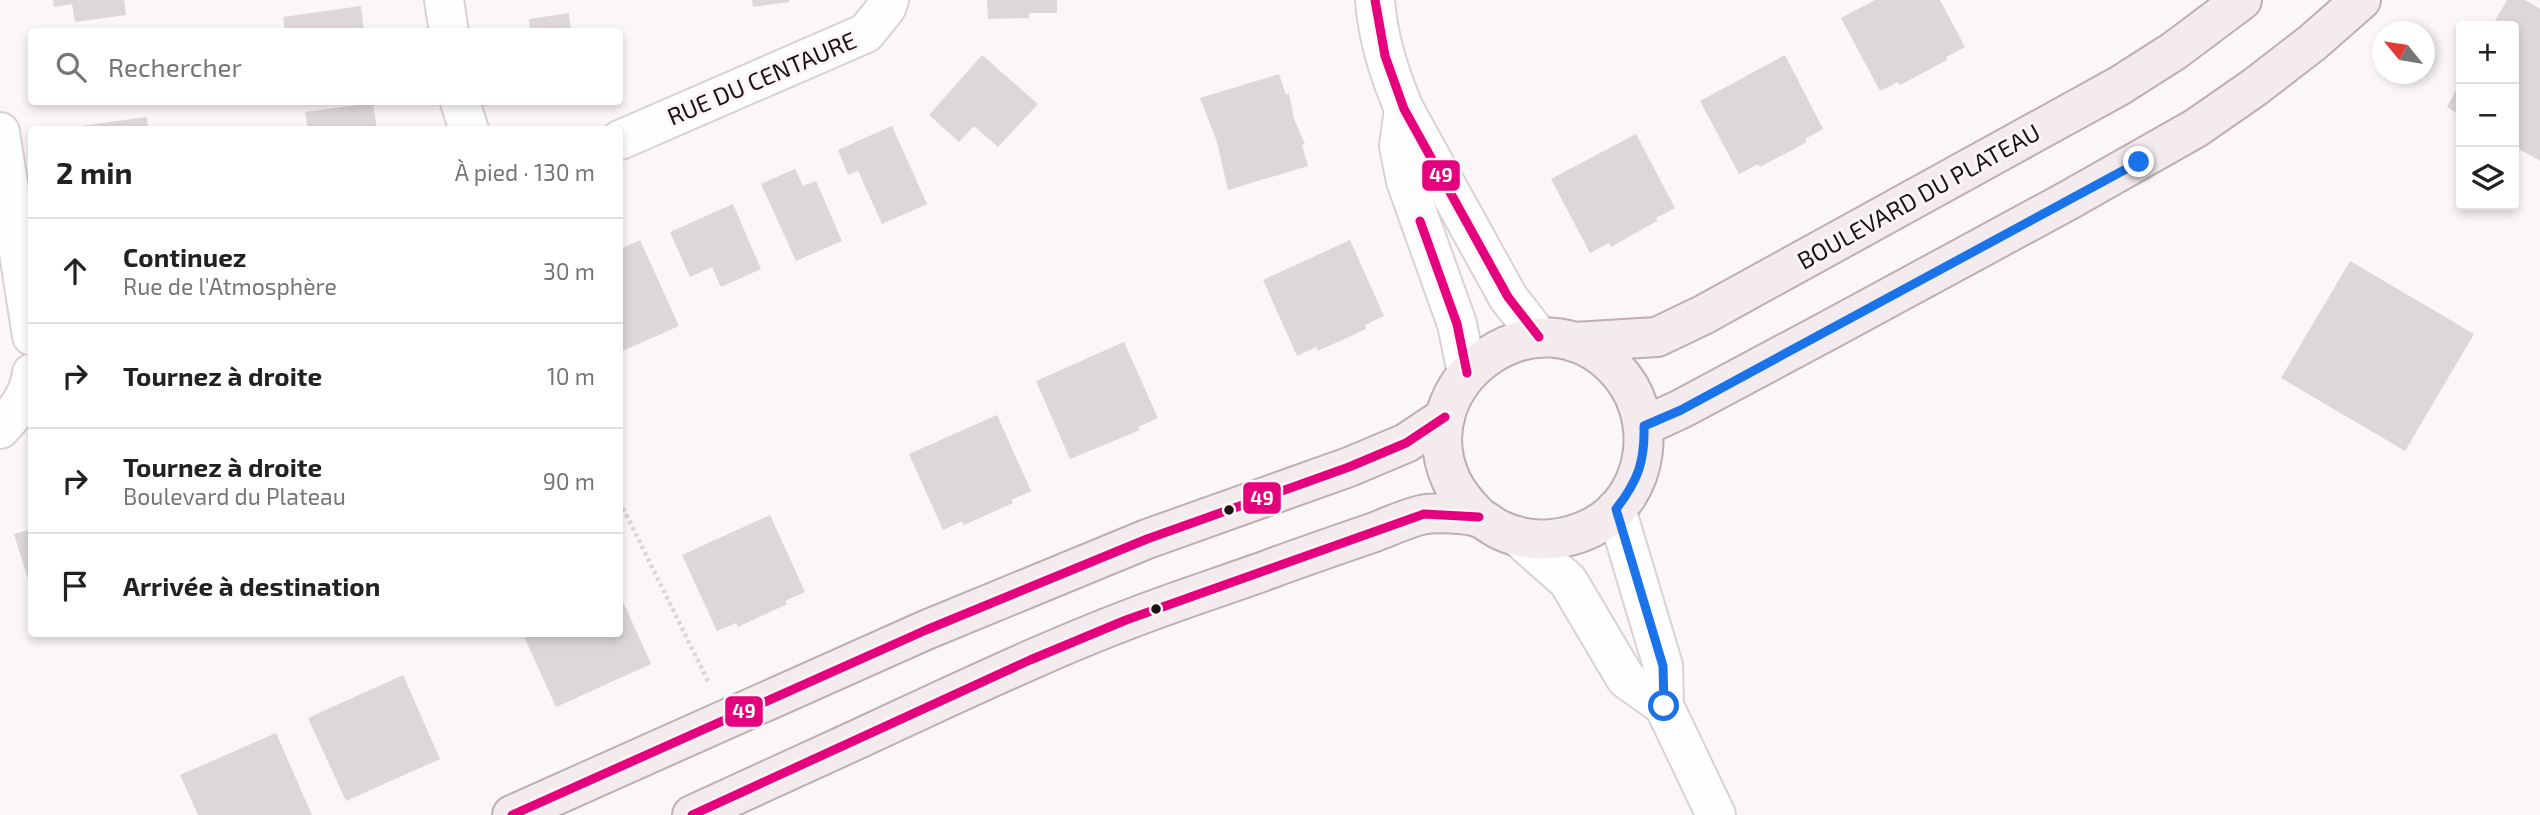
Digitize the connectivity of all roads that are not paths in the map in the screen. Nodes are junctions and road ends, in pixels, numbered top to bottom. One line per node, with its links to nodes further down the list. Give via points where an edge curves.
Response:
1 (444, 0): 6 (street)
2 (889, 0): 11 (street, RUE DU CENTAURE, via 866,33)
3 (1375, 0): 8 (street, via 1378,35)
4 (2242, 0): 13 (main road, BOULEVARD DU PLATEAU, via 2174,51 2065,118 1703,315 1657,337)
5 (2361, 0): 17 (main road, via 2255,87 2196,128)
6 (448, 28)
7 (461, 105): 9 (street)
8 (1404, 108): 13 (street, via 1502,286); 14 (street, via 1399,146 1406,181 1457,324)
9 (468, 126)
10 (0, 132): 12 (street)
11 (623, 139)
12 (28, 310)
13 (1557, 340): 14 (main road, via 1512,342); 17 (main road, via 1604,358 1628,383)
14 (1467, 373): 16 (main road)
15 (28, 388): 18 (street, via 18,410)
16 (1445, 417): 20 (main road, via 1445,461 1452,482); 23 (main road, via 1395,448 1147,539 926,630)
17 (1644, 426): 19 (main road, via 1640,470)
18 (0, 429)
19 (1616, 509): 21 (main road, via 1595,526 1570,536 1544,540); 22 (street, via 1663,666)
20 (1479, 517): 21 (main road); 24 (main road, via 1424,514 1126,620)
21 (1517, 536): 22 (street, via 1568,581 1626,679)
22 (1664, 706): 25 (street)
23 (512, 815)
24 (692, 815)
25 (1716, 815)

